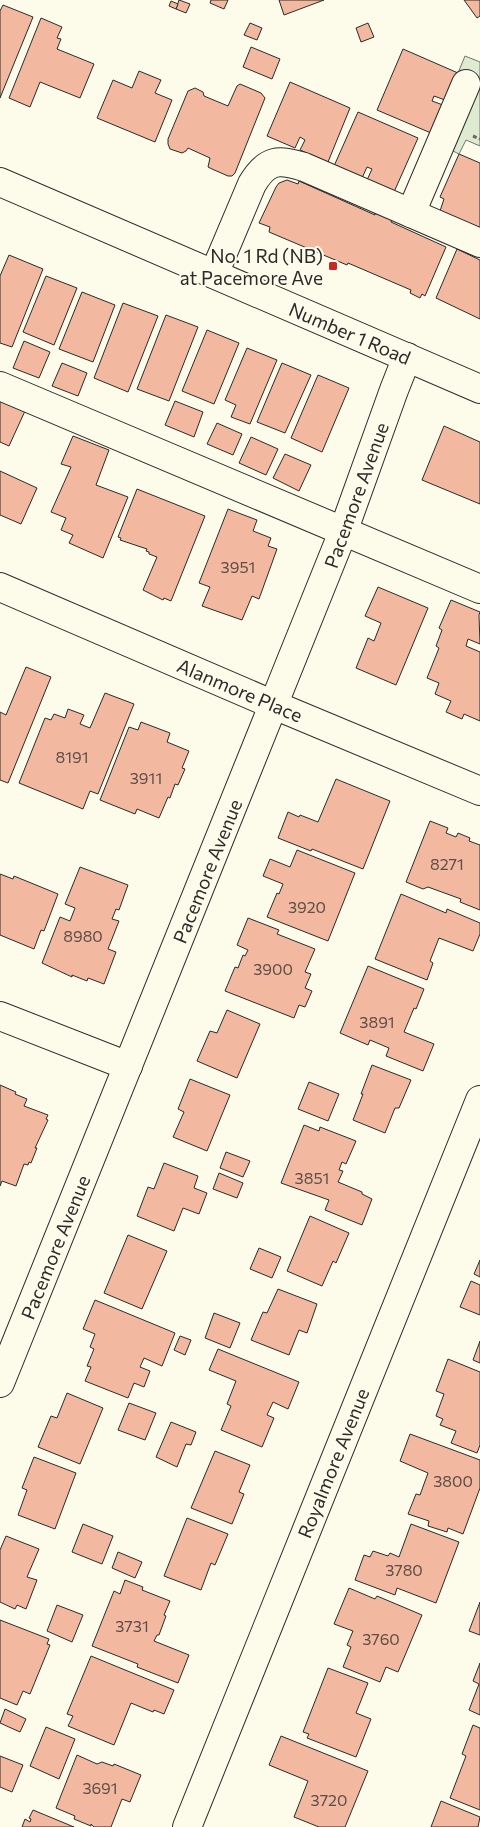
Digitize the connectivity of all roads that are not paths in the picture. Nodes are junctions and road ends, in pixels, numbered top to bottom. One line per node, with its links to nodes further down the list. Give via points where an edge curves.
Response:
1 (466, 84): 3 (street)
2 (0, 182): 5 (street, Number 1 Road)
3 (411, 213): 4 (street); 5 (street, via 304,167 286,162 274,163 252,184)
4 (480, 243)
5 (214, 274): 6 (street, Number 1 Road)
6 (407, 357): 8 (street, Number 1 Road); 9 (street, Pacemore Avenue)
7 (0, 386): 9 (street)
8 (480, 389)
9 (343, 532): 11 (street); 12 (street, Pacemore Avenue)
10 (0, 587): 12 (street, Alanmore Place)
11 (480, 589)
12 (274, 705): 13 (street, Alanmore Place); 15 (street, Pacemore Avenue)
13 (480, 791)
14 (0, 1016): 15 (street)
15 (128, 1066): 17 (street, Pacemore Avenue)
16 (480, 1100): 18 (street, Royalmore Avenue)
17 (0, 1383)
18 (187, 1827)

